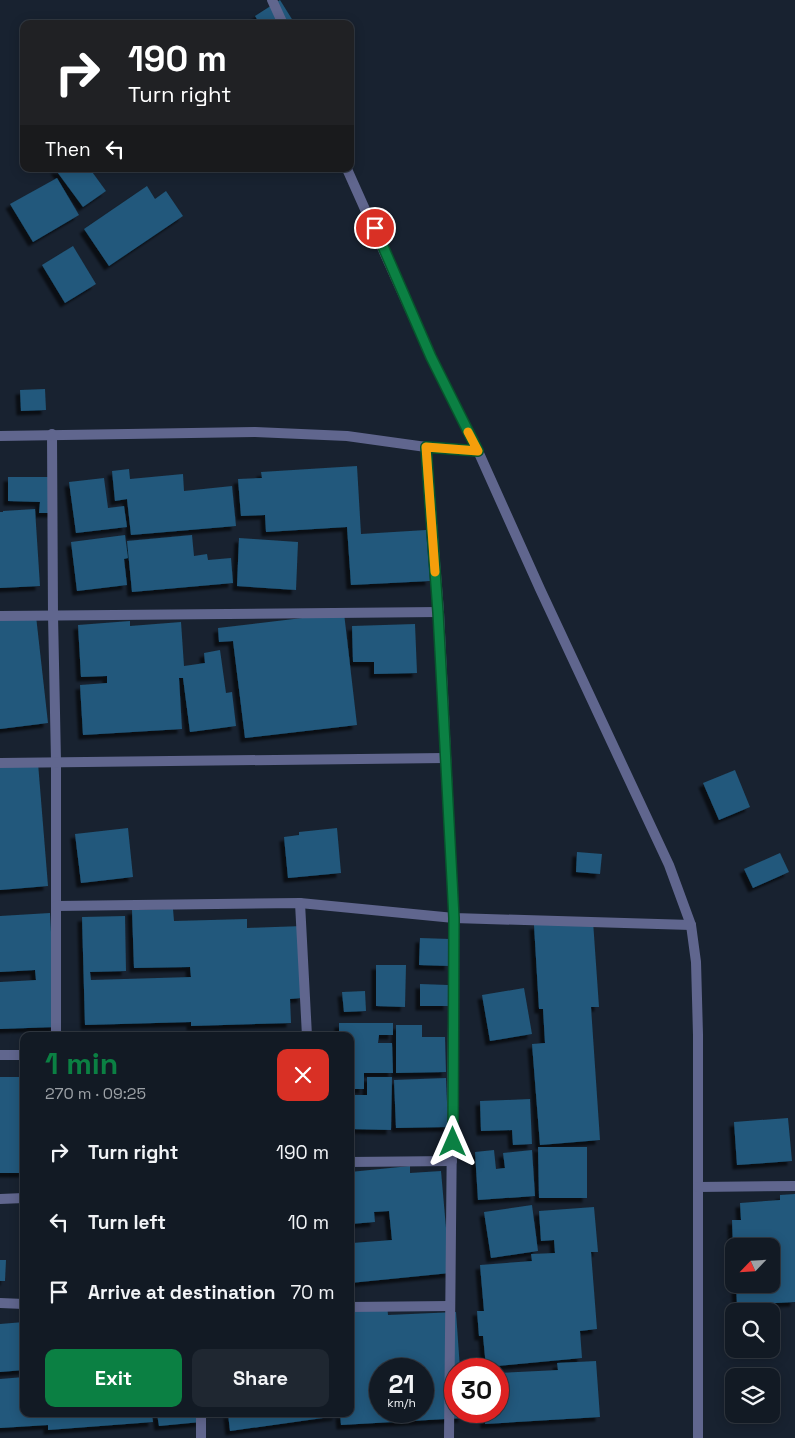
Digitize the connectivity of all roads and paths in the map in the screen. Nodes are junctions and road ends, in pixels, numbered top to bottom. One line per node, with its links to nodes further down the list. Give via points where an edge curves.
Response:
1 (272, 0): 2 (street)
2 (281, 20)
3 (349, 172): 7 (street, via 431,357)
4 (52, 434): 5 (street); 6 (street, via 255,432 348,436); 10 (street)
5 (0, 436)
6 (426, 447): 7 (street); 8 (street)
7 (478, 451): 17 (street, via 670,865)
8 (438, 612): 10 (street); 11 (street)
9 (0, 616): 10 (street)
10 (53, 616): 12 (street)
11 (445, 758): 12 (street); 16 (street)
12 (56, 762): 13 (street); 15 (street)
13 (0, 763)
14 (300, 903): 15 (street); 16 (street); 19 (street)
15 (56, 906): 18 (street)
16 (454, 918): 17 (street); 22 (street)
17 (691, 925): 25 (street, via 698,1026)
18 (56, 1032)
19 (307, 1032)
20 (0, 1055): 21 (street)
21 (20, 1055)
22 (452, 1161): 23 (street); 30 (street)
23 (354, 1162)
24 (795, 1186): 25 (street)
25 (698, 1187): 35 (street)
26 (20, 1198): 27 (street)
27 (0, 1199)
28 (0, 1303): 29 (street)
29 (20, 1304)
30 (450, 1306): 31 (street); 34 (street)
31 (354, 1307)
32 (201, 1417): 33 (street)
33 (201, 1438)
34 (449, 1438)
35 (698, 1438)

